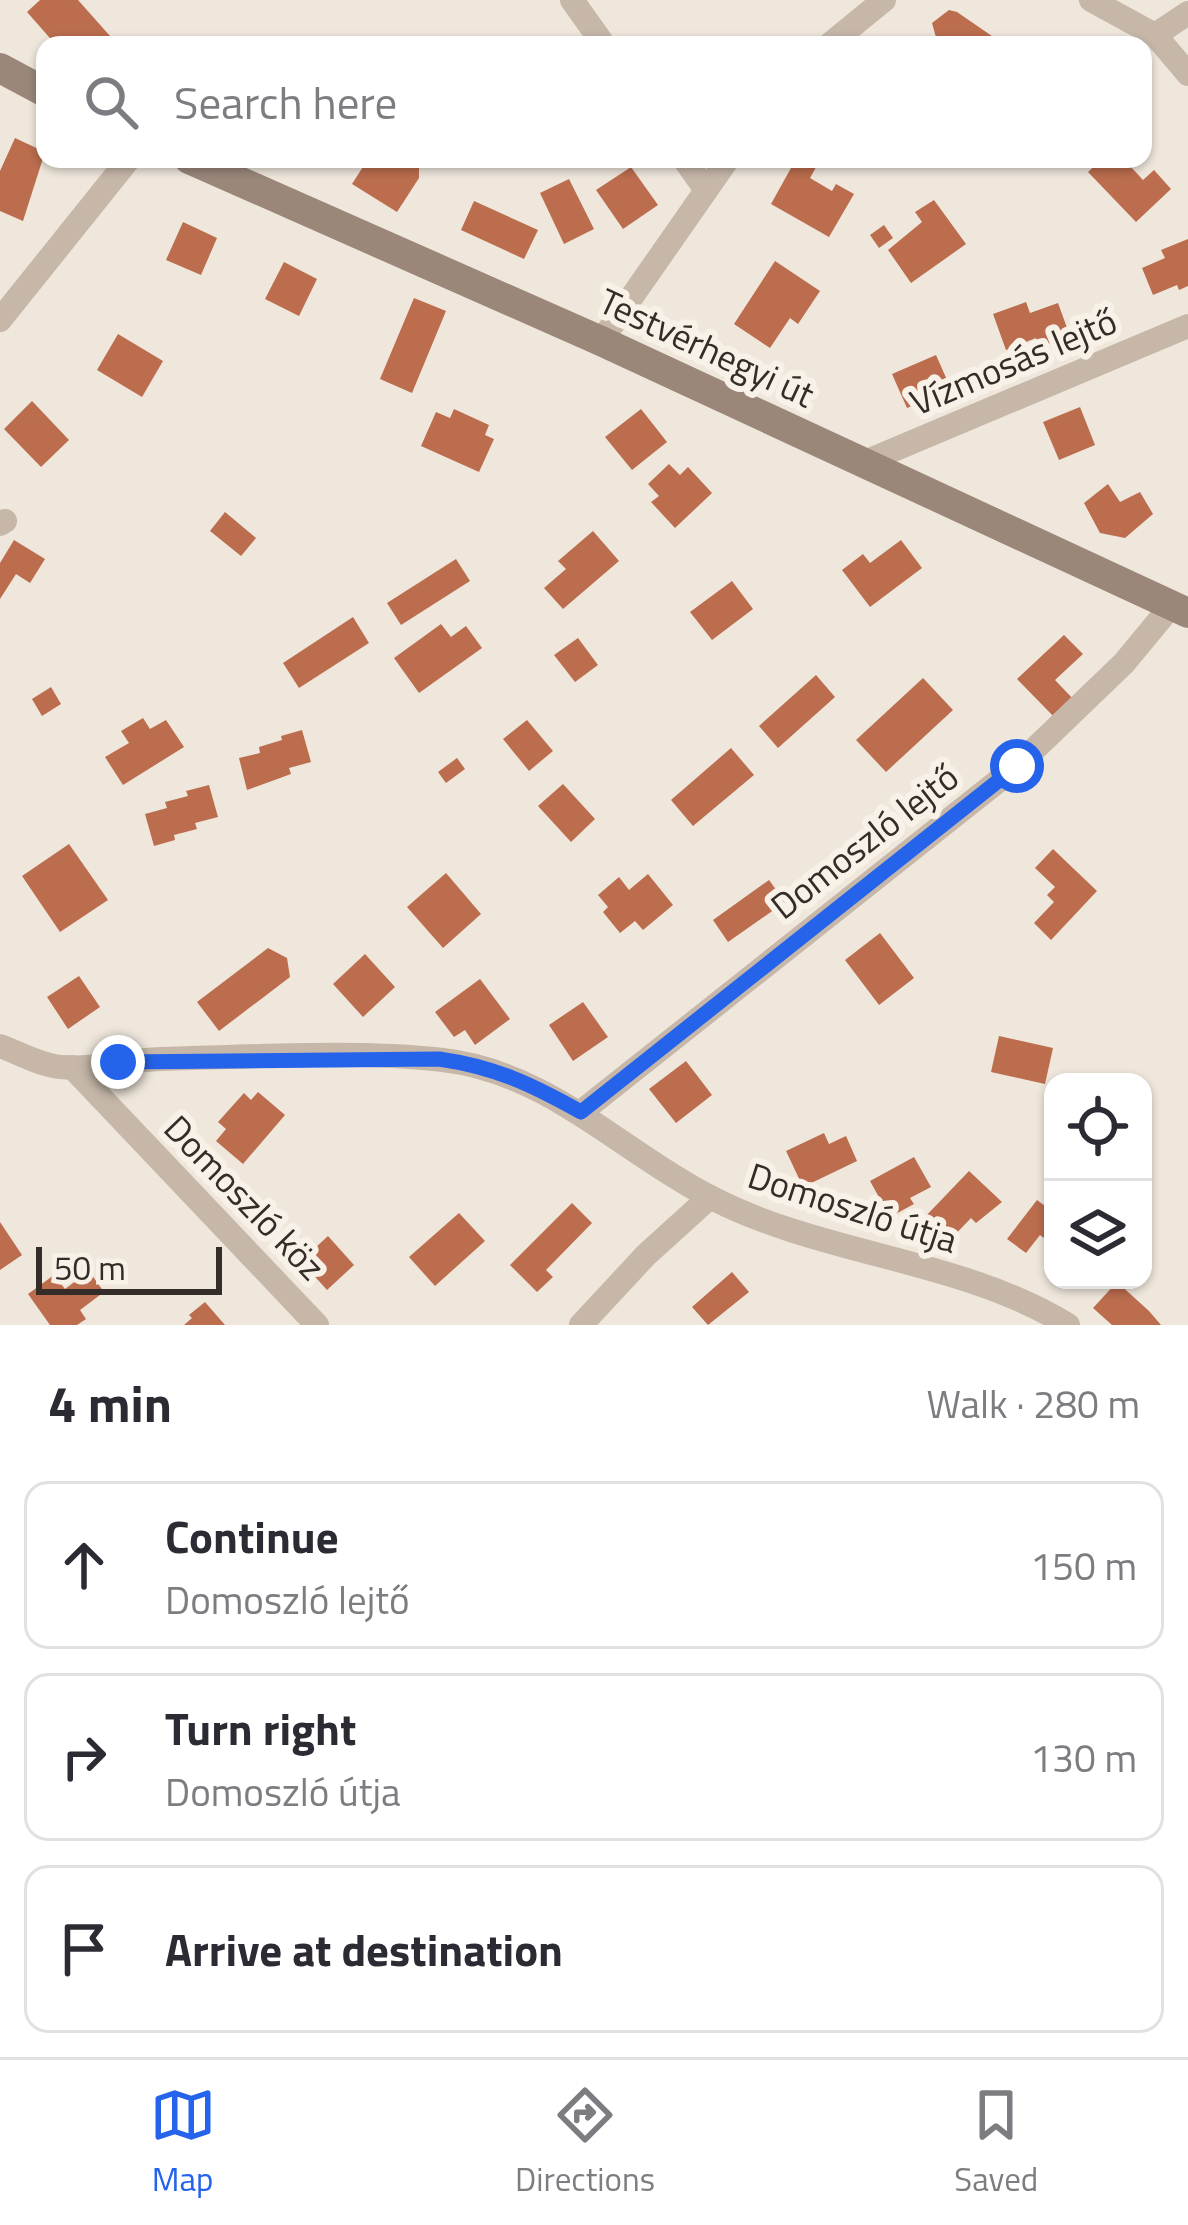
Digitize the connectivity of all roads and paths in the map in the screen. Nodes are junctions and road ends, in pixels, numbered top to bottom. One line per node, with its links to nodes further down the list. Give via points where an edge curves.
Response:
1 (572, 0): 6 (street)
2 (1091, 0): 5 (street)
3 (869, 5): 7 (street)
4 (1188, 13): 5 (street)
5 (1155, 35): 9 (street)
6 (598, 36)
7 (839, 36)
8 (0, 68): 10 (street)
9 (1188, 74)
10 (36, 87)
11 (122, 168): 16 (street)
12 (209, 168): 18 (street, Testvérhegyi út)
13 (690, 168): 15 (street)
14 (722, 168): 15 (street)
15 (706, 190): 18 (street)
16 (0, 320)
17 (1188, 326): 19 (street, Vízmosás lejtő)
18 (601, 341): 19 (street, Testvérhegyi út)
19 (865, 462): 20 (street, Testvérhegyi út)
20 (1180, 609): 23 (street, Domoszló lejtő, via 1017,766)
21 (0, 1046): 22 (street, Domoszló útja)
22 (72, 1067): 23 (street, Domoszló útja, via 156,1059 439,1059 484,1066); 25 (street, Domoszló köz)
23 (581, 1112): 24 (street, Domoszló útja)
24 (710, 1197): 26 (street); 27 (street, Domoszló útja, via 805,1235 998,1290)
25 (317, 1325)
26 (581, 1325)
27 (1068, 1325)

